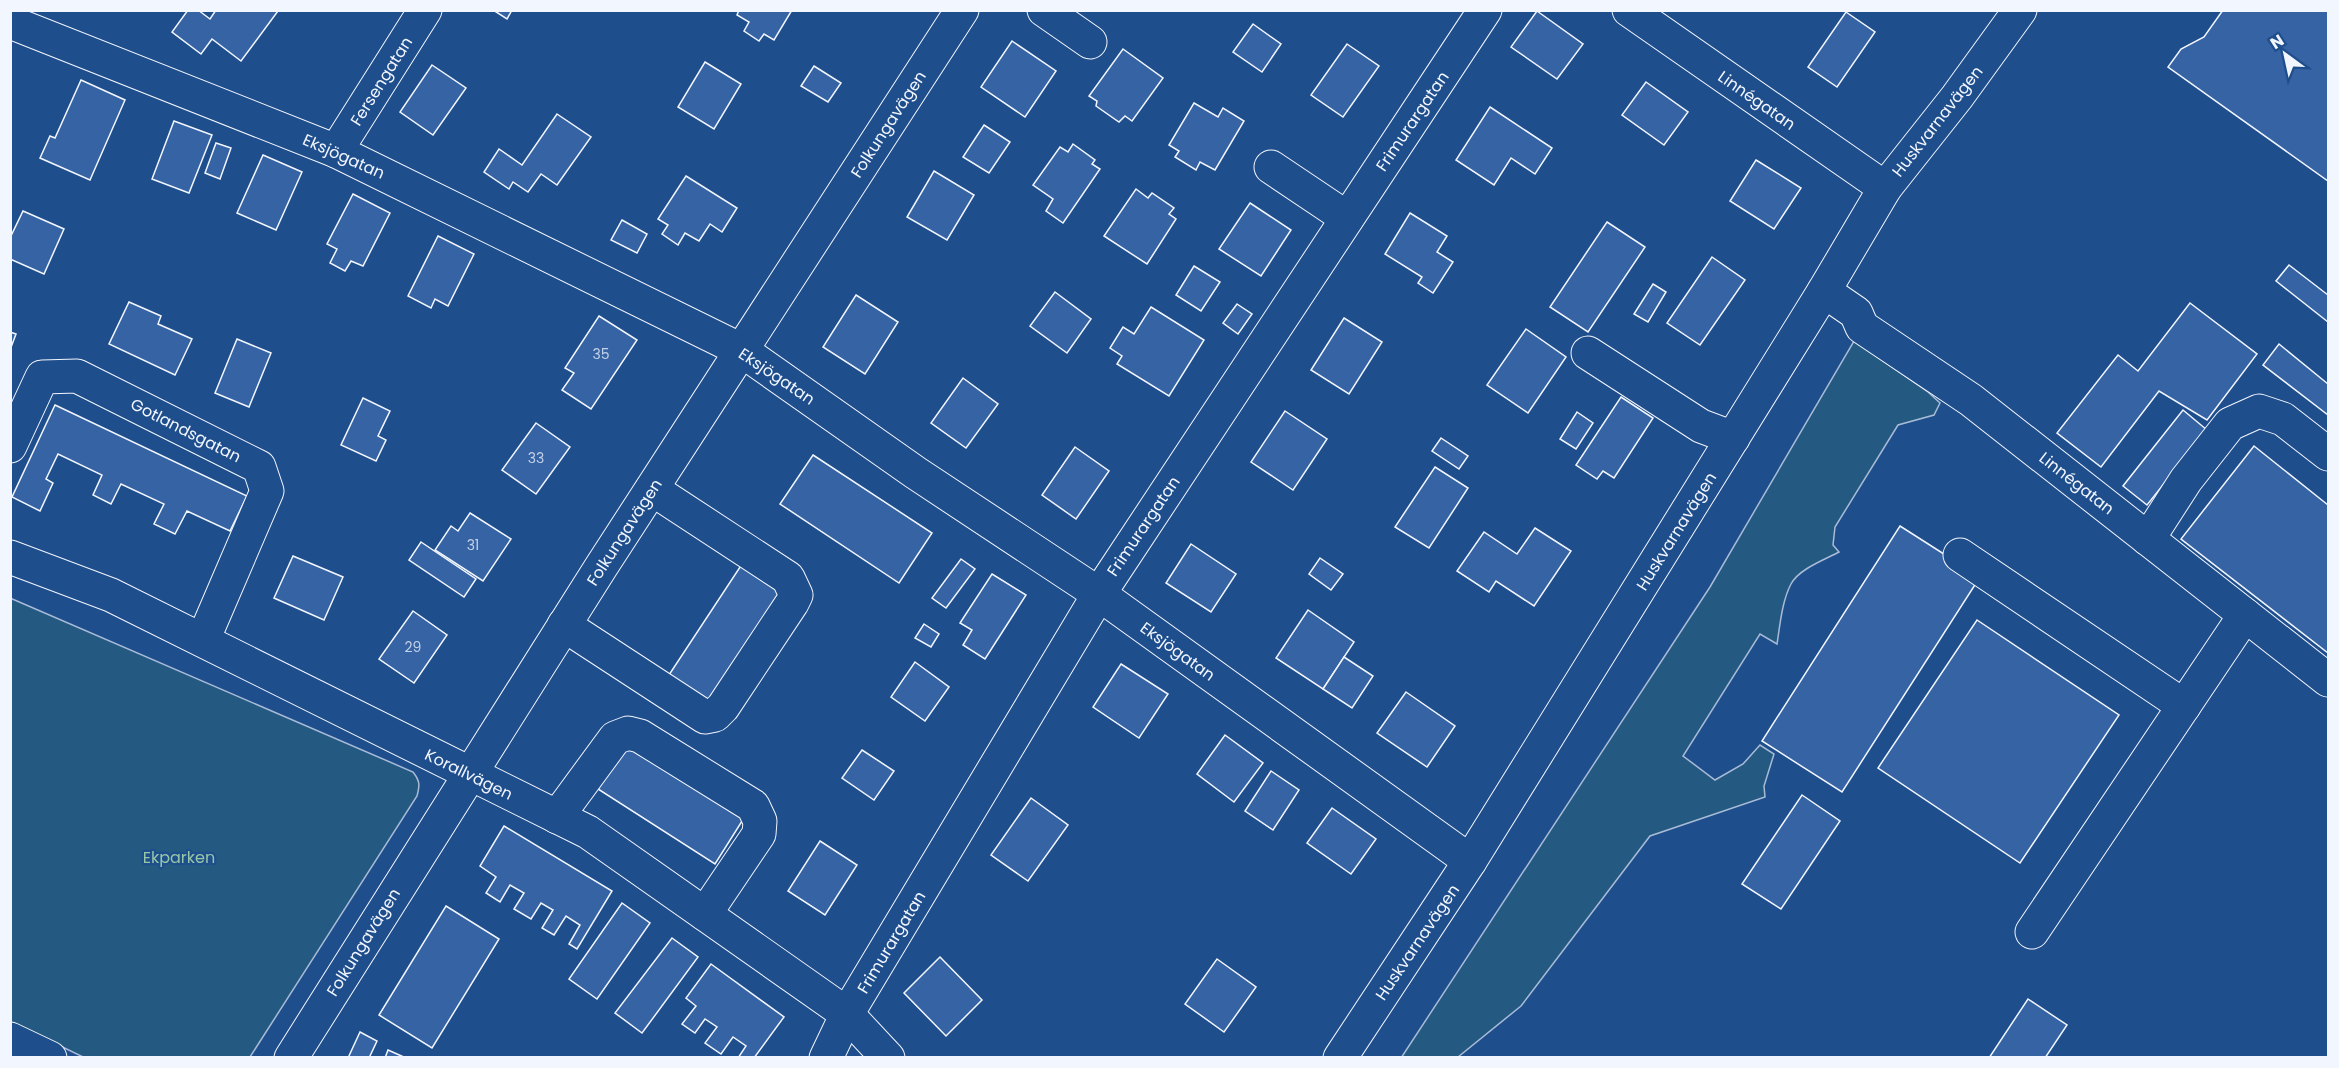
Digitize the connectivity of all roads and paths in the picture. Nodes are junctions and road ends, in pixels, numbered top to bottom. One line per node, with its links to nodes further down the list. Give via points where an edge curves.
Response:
1 (425, 10): 9 (street, Fersengatan)
2 (962, 10): 14 (street, Folkungavägen)
3 (1044, 10): 8 (street)
4 (1485, 10): 12 (street, Frimurargatan)
5 (1629, 10): 11 (street, Linnégatan)
6 (2020, 10): 11 (street, Huskvarnavägen)
7 (10, 22): 9 (street, Eksjögatan)
8 (1090, 42)
9 (336, 151): 14 (street, Eksjögatan)
10 (1271, 167): 12 (street)
11 (1885, 188): 13 (street, Huskvarnavägen)
12 (1347, 218): 23 (street, Frimurargatan)
13 (1824, 291): 16 (street, Huskvarnavägen); 20 (street, Linnégatan, via 1856,313 1862,327 1971,400)
14 (741, 350): 19 (street, Folkungavägen); 23 (street, Eksjögatan, via 916,473)
15 (1588, 353): 16 (street, via 1701,426)
16 (1733, 438): 31 (street, Huskvarnavägen)
17 (10, 446): 26 (street, Gotlandsgatan, via 42,377 77,376 259,467 267,491)
18 (2328, 454): 20 (street, via 2283,419 2259,411 2230,424 2186,480)
19 (652, 489): 25 (street, Folkungavägen); 25 (street, via 788,578 796,595 792,603 723,707 715,716 705,717)
20 (2148, 538): 24 (street, Linnégatan)
21 (1960, 555): 28 (street)
22 (10, 557): 26 (street, Korallvägen, via 111,595)
23 (1099, 594): 31 (street, Eksjögatan); 34 (street, Frimurargatan)
24 (2245, 615): 27 (street, Linnégatan); 28 (street)
25 (564, 625): 29 (street, Folkungavägen)
26 (203, 640): 29 (street, Korallvägen)
27 (2328, 680)
28 (2184, 706): 33 (street)
29 (468, 774): 30 (street, Korallvägen); 37 (street, Folkungavägen)
30 (557, 817): 32 (street, Korallvägen, via 588,832); 32 (street, via 615,738 628,733 640,736 753,806 760,821 759,834)
31 (1470, 861): 40 (street, Huskvarnavägen)
32 (705, 914): 34 (street, Korallvägen)
33 (2032, 932)
34 (847, 1014): 38 (street, Frimurargatan); 39 (street, Korallvägen)
35 (10, 1039): 36 (street)
36 (50, 1058)
37 (291, 1058)
38 (826, 1058)
39 (888, 1058)
40 (1340, 1058)

